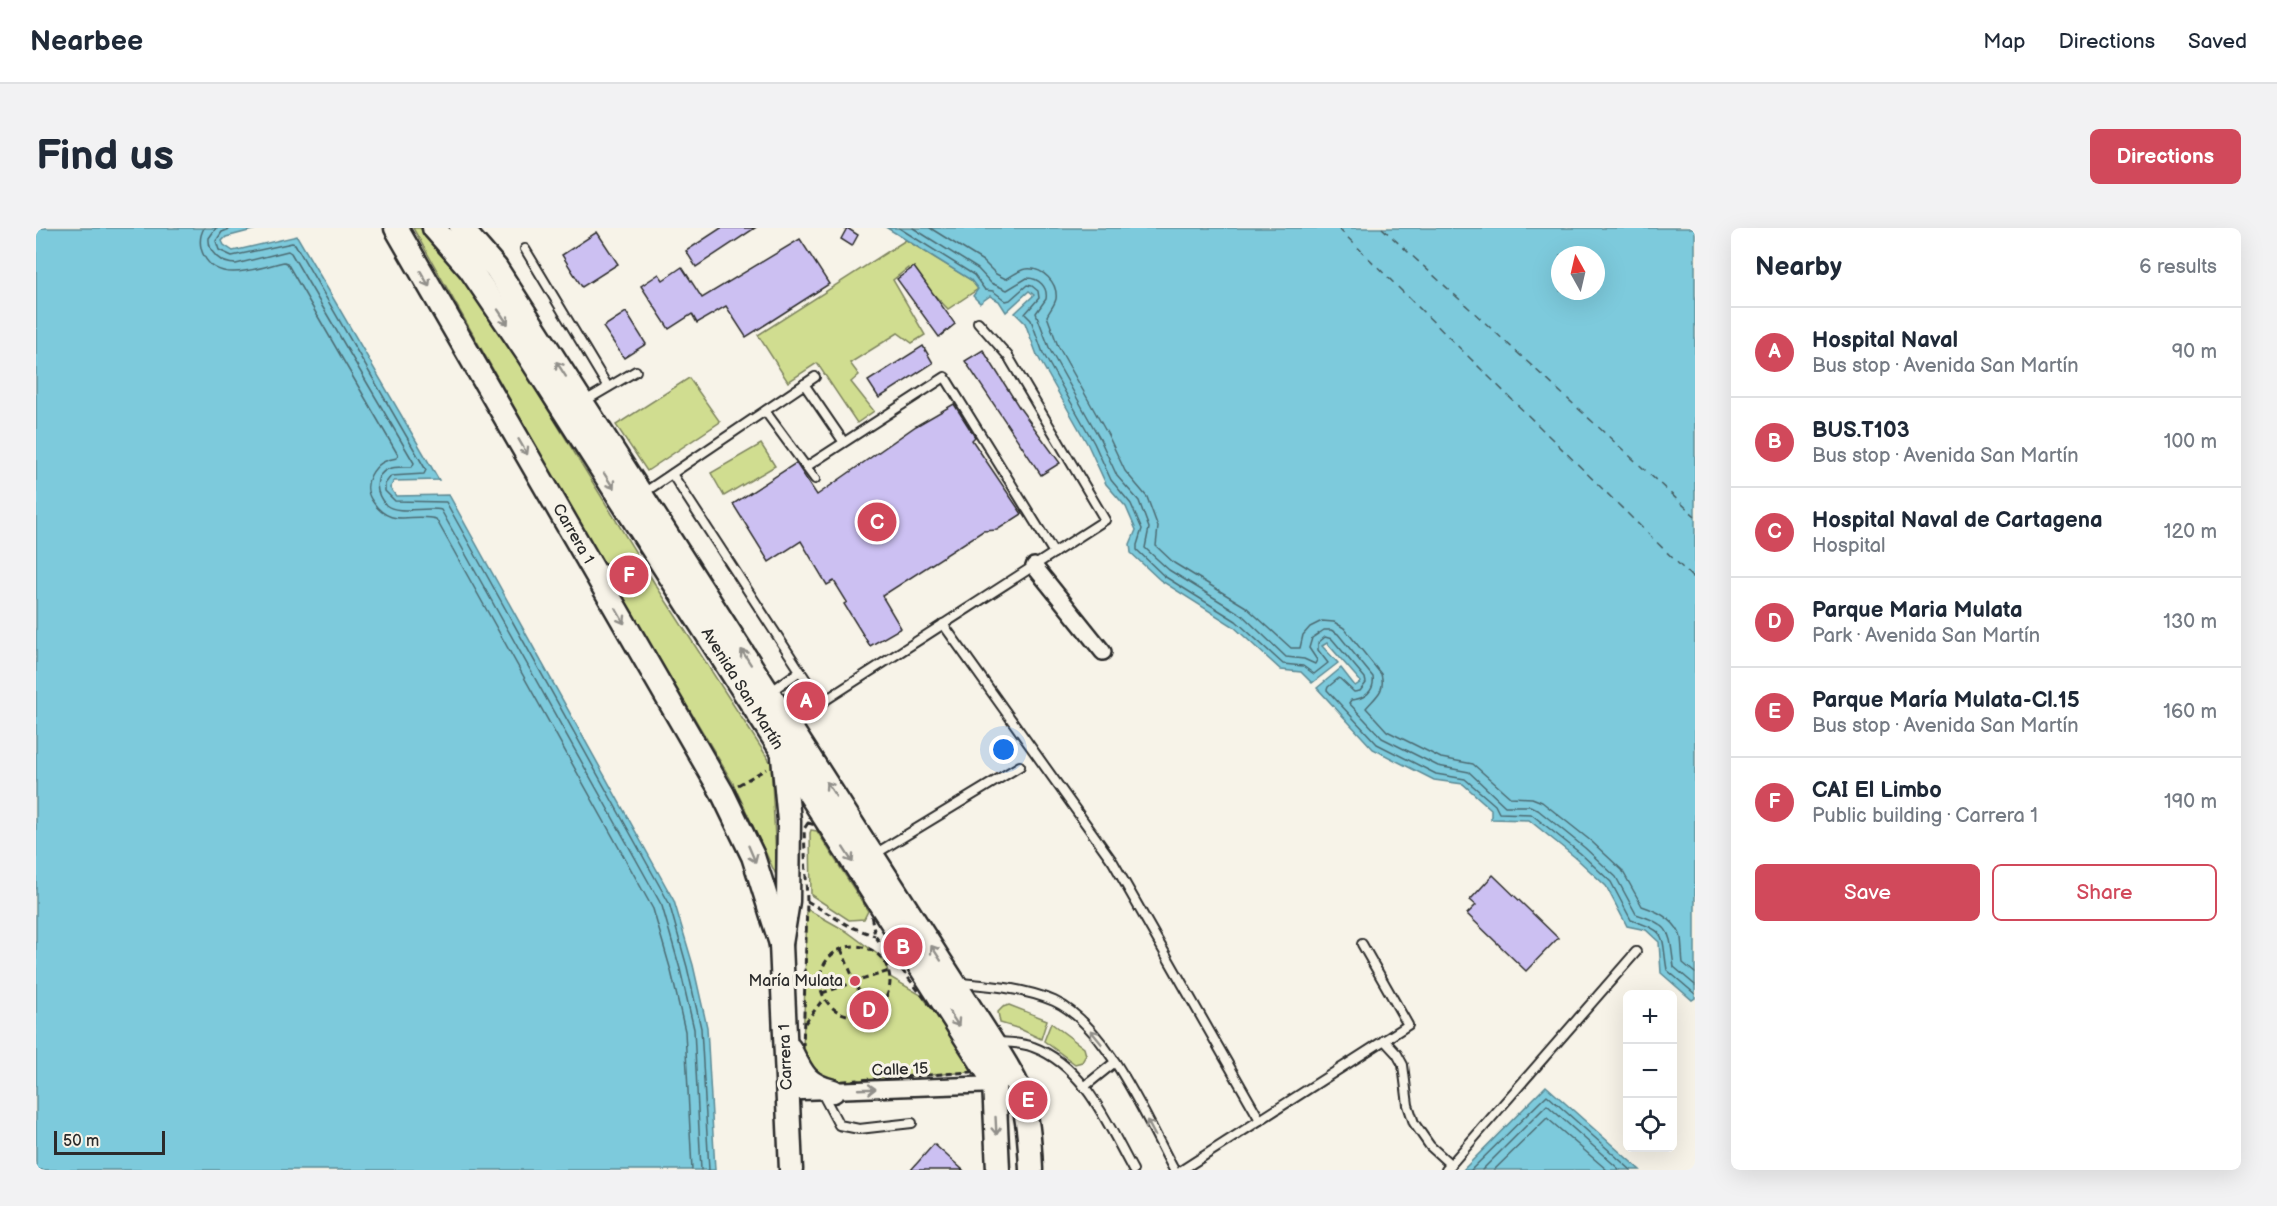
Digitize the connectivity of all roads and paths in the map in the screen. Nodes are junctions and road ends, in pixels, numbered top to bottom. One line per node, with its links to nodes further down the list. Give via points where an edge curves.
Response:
1 (396, 228): 29 (main road, Carrera 1, one-way to 29, via 723,794 753,856)
2 (458, 230): 9 (main road, Avenida San Martín, one-way to 2, via 496,268); 24 (main road, Avenida San Martín, one-way to 24, via 470,269)
3 (525, 249): 8 (lane)
4 (978, 322): 16 (lane, via 1008,356 1105,520)
5 (636, 371): 8 (lane)
6 (815, 377): 7 (lane)
7 (804, 384): 10 (lane); 11 (lane)
8 (608, 387): 9 (lane)
9 (582, 402): 15 (main road, Avenida San Martín)
10 (765, 411): 12 (lane); 13 (lane)
11 (843, 441): 12 (lane); 16 (lane, via 945,377)
12 (806, 467): 14 (lane)
13 (672, 474): 15 (lane); 20 (lane)
14 (815, 479)
15 (641, 495): 21 (main road, Avenida San Martín, one-way to 15)
16 (1054, 553): 17 (lane)
17 (1034, 566): 18 (lane); 19 (street)
18 (943, 624): 22 (lane); 48 (lane, via 1113,862)
19 (1103, 652)
20 (800, 671): 21 (lane); 22 (lane)
21 (769, 693): 23 (main road, Avenida San Martín)
22 (821, 703): 23 (lane)
23 (789, 723): 24 (main road, Carrera 1); 26 (main road, Avenida San Martín, one-way to 23)
24 (782, 753): 29 (main road, Carrera 1, via 789,821 788,901); 44 (main road, Avenida San Martín, one-way to 44)
25 (1020, 766): 26 (lane)
26 (873, 855): 35 (main road, Avenida San Martín, one-way to 26)
27 (807, 902): 28 (path); 28 (path, via 804,829 808,823 815,825 869,904); 39 (path)
28 (875, 936): 39 (path, via 975,1062 971,1072 832,1082 813,1070 803,1052)
29 (781, 944): 41 (main road, Carrera 1)
30 (1362, 944): 40 (lane, via 1408,1025)
31 (841, 949): 33 (path, via 855,946 874,951); 34 (path); 36 (path, via 822,968)
32 (1636, 952): 50 (lane)
33 (889, 971): 34 (path); 38 (path, via 890,985 885,998)
34 (855, 981): 36 (path); 38 (path)
35 (955, 983): 42 (main road, Avenida San Martín); 43 (lane, one-way to 35, via 1097,1035 1055,1001 1008,988)
36 (822, 993): 37 (path)
37 (824, 998): 38 (path, via 846,1014); 39 (path)
38 (868, 1013)
39 (804, 1024)
40 (1384, 1040): 48 (lane); 50 (lane, via 1403,1065 1414,1123)
41 (786, 1042): 46 (main road, via 804,1076); 47 (main road, Carrera 1)
42 (992, 1042): 44 (main road, Avenida San Martín); 45 (lane, via 1034,1047 1059,1061)
43 (1114, 1062): 45 (lane); 55 (lane, one-way to 43)
44 (1003, 1078): 46 (street, Calle 15, one-way to 44, via 983,1085); 52 (main road, Avenida San Martín, one-way to 52); 53 (main road, Avenida San Martín, via 1018,1086 1025,1111)
45 (1084, 1087): 54 (lane)
46 (827, 1091): 47 (street, Calle 15); 49 (lane, via 839,1125 860,1130)
47 (788, 1092): 51 (main road, Carrera 1)
48 (1260, 1120): 56 (lane)
49 (912, 1123)
50 (1448, 1167)
51 (791, 1170)
52 (998, 1170)
53 (1031, 1170)
54 (1133, 1170)
55 (1174, 1170)
56 (1182, 1170)

